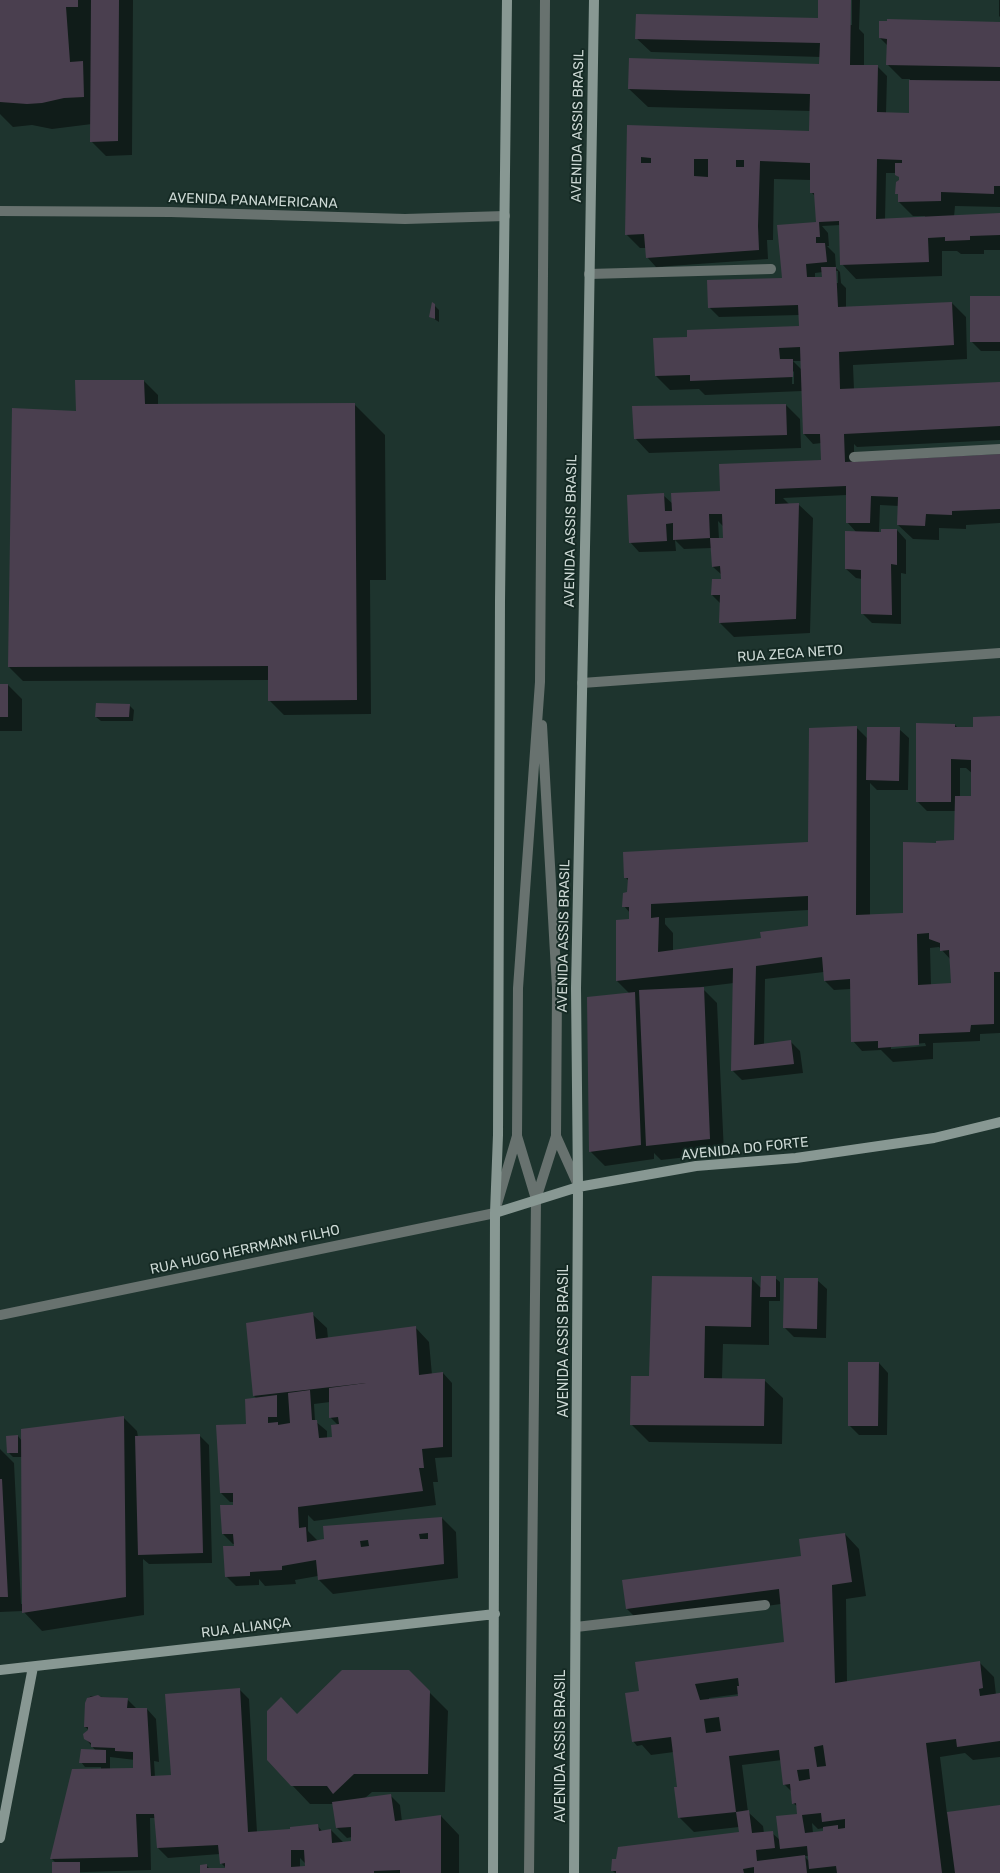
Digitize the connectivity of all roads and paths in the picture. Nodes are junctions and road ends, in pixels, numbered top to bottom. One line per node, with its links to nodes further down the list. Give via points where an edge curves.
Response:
1 (507, 0): 5 (main road)
2 (545, 0): 11 (street)
3 (594, 0): 7 (main road, AVENIDA ASSIS BRASIL)
4 (0, 210): 5 (street, AVENIDA PANAMERICANA, via 405,219)
5 (505, 216): 18 (main road)
6 (771, 269): 7 (street)
7 (589, 274): 12 (main road, AVENIDA ASSIS BRASIL)
8 (1000, 450): 9 (street)
9 (854, 457)
10 (1000, 653): 12 (street, RUA ZECA NETO)
11 (540, 682): 14 (street, via 518,988); 15 (street, via 557,988)
12 (582, 683): 16 (main road, AVENIDA ASSIS BRASIL, via 576,988)
13 (1000, 1122): 16 (main road, AVENIDA DO FORTE, via 934,1138 796,1158 696,1166)
14 (517, 1136): 17 (street); 18 (street)
15 (556, 1136): 16 (street); 17 (street)
16 (578, 1186): 17 (main road, AVENIDA DO FORTE); 22 (main road, AVENIDA ASSIS BRASIL)
17 (536, 1199): 18 (main road, AVENIDA DO FORTE); 27 (street)
18 (495, 1213): 19 (street, RUA HUGO HERRMANN FILHO); 21 (main road)
19 (0, 1314)
20 (765, 1605): 22 (street)
21 (494, 1614): 23 (main road, RUA ALIANÇA); 26 (main road)
22 (576, 1627): 28 (main road, AVENIDA ASSIS BRASIL)
23 (33, 1666): 24 (main road, RUA ALIANÇA); 25 (main road)
24 (0, 1670)
25 (0, 1838)
26 (493, 1873)
27 (528, 1873)
28 (574, 1873)

